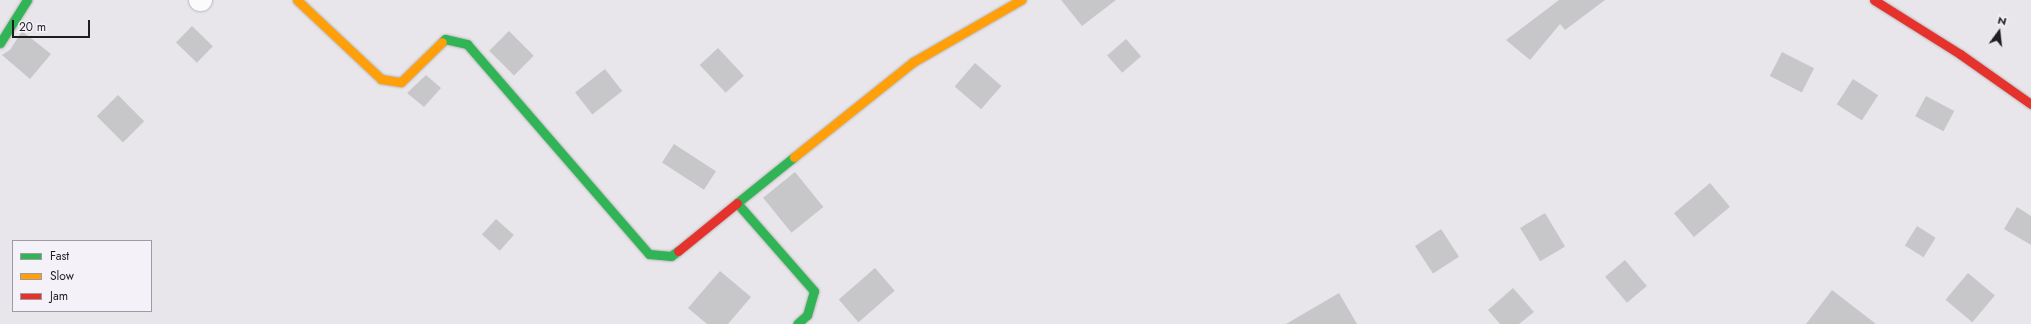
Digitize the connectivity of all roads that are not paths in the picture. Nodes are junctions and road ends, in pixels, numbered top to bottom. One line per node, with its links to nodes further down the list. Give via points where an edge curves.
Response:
1 (27, 0): 5 (street)
2 (297, 0): 7 (street, via 381,79 400,82 445,39 467,44 649,254 671,256)
3 (1021, 0): 7 (street, via 913,62)
4 (1874, 0): 6 (street, via 1960,54)
5 (0, 43)
6 (2031, 104)
7 (737, 203): 8 (street, via 814,291 807,315)
8 (797, 324)

